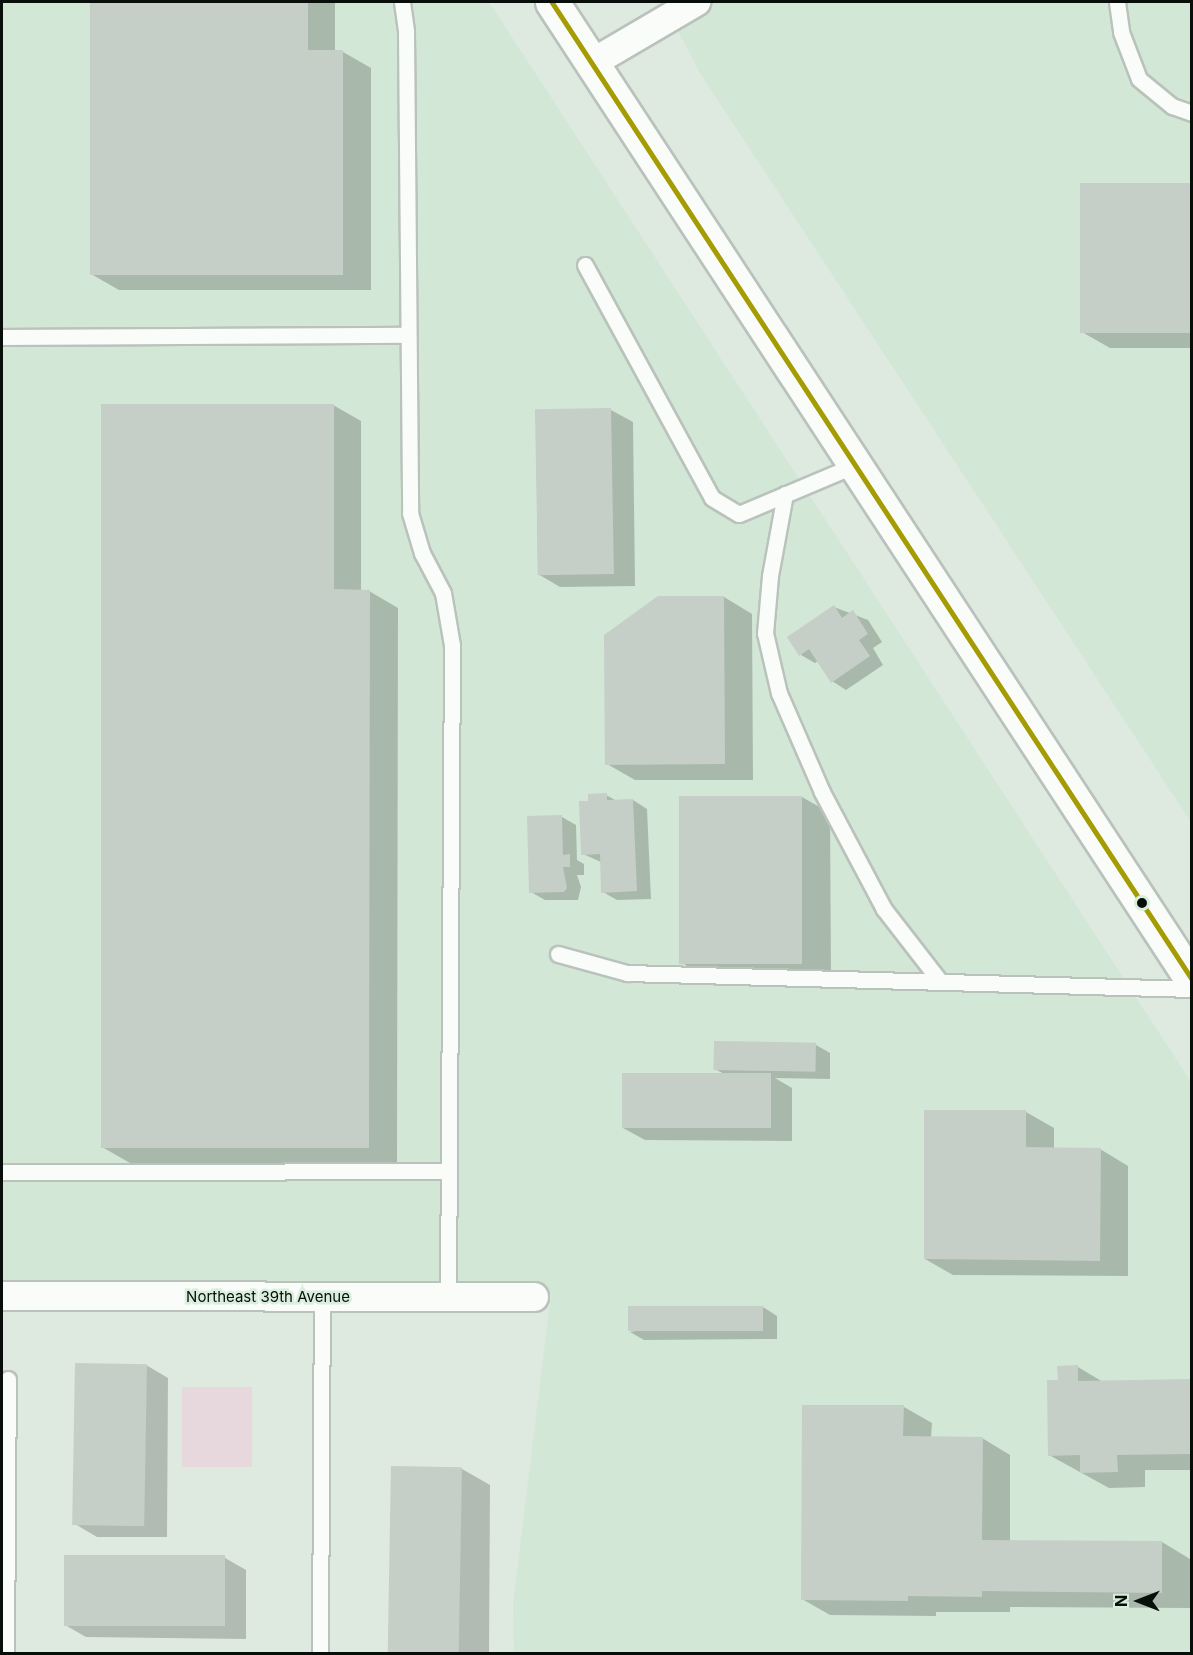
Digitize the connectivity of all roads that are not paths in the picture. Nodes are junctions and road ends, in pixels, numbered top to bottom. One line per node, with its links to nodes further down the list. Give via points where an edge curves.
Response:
1 (402, 2): 8 (lane, via 406,32)
2 (552, 2): 5 (main road)
3 (696, 2): 5 (street)
4 (1117, 2): 6 (lane, via 1121,32 1139,79 1172,106)
5 (592, 63): 10 (main road)
6 (1191, 113)
7 (585, 266): 11 (lane, via 712,498 739,514)
8 (408, 335): 9 (lane); 16 (lane, via 410,513 422,553 443,592 452,645)
9 (2, 337)
10 (855, 465): 11 (lane); 14 (main road)
11 (785, 494): 13 (lane, via 770,576 765,633 779,693 822,792 884,909)
12 (558, 954): 13 (lane, via 627,973)
13 (939, 980): 15 (lane)
14 (1191, 980)
15 (1191, 989)
16 (447, 1171): 17 (lane); 20 (lane)
17 (2, 1172)
18 (2, 1296): 19 (street, Northeast 39th Avenue)
19 (322, 1297): 20 (street, Northeast 39th Avenue); 24 (lane)
20 (448, 1298): 21 (street, Northeast 39th Avenue)
21 (534, 1298)
22 (8, 1379): 23 (lane)
23 (6, 1653)
24 (320, 1653)

